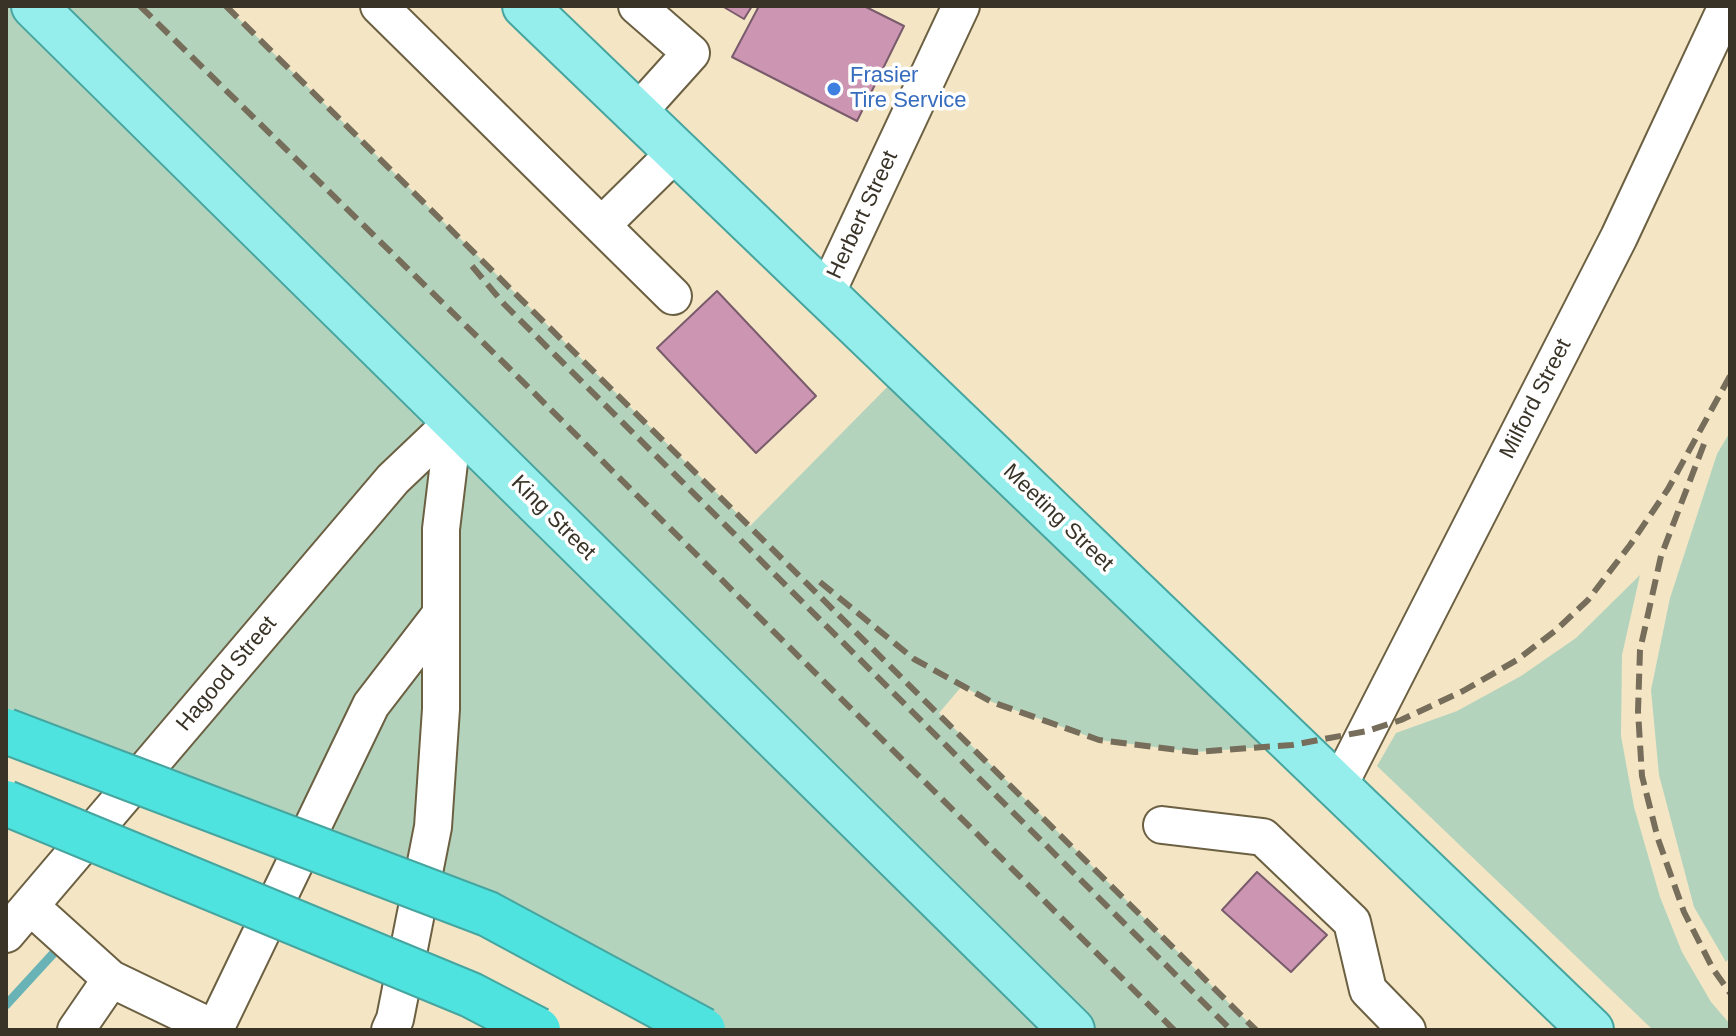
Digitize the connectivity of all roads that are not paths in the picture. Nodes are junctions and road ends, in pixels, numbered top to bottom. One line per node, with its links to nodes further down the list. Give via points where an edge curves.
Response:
1 (34, 6): 12 (main road, King Street)
2 (637, 6): 7 (street, via 691,53)
3 (961, 6): 10 (street, Herbert Street)
4 (1727, 6): 15 (street, Milford Street, via 1619,237)
5 (386, 8): 9 (street)
6 (533, 9): 7 (main road, Meeting Street)
7 (637, 113): 8 (main road, Meeting Street)
8 (677, 151): 9 (street); 10 (main road, Meeting Street)
9 (602, 225): 11 (street)
10 (826, 294): 15 (main road, Meeting Street)
11 (673, 296)
12 (454, 421): 13 (street, via 441,529); 18 (street, Hagood Street, via 393,479); 26 (main road, King Street)
13 (441, 614): 22 (street, via 371,705); 23 (street, via 433,827)
14 (6, 731): 25 (highway, bridge, via 488,914)
15 (1337, 789): 28 (main road, Meeting Street)
16 (6, 803): 24 (highway, bridge, via 471,995)
17 (1162, 825): 27 (street, via 1263,837 1352,922 1368,990)
18 (30, 906): 19 (street, Hagood Street); 20 (street)
19 (6, 934)
20 (111, 979): 21 (street); 22 (street)
21 (76, 1030)
22 (216, 1030)
23 (390, 1030)
24 (538, 1030)
25 (703, 1030)
26 (1072, 1030)
27 (1407, 1030)
28 (1591, 1030)

